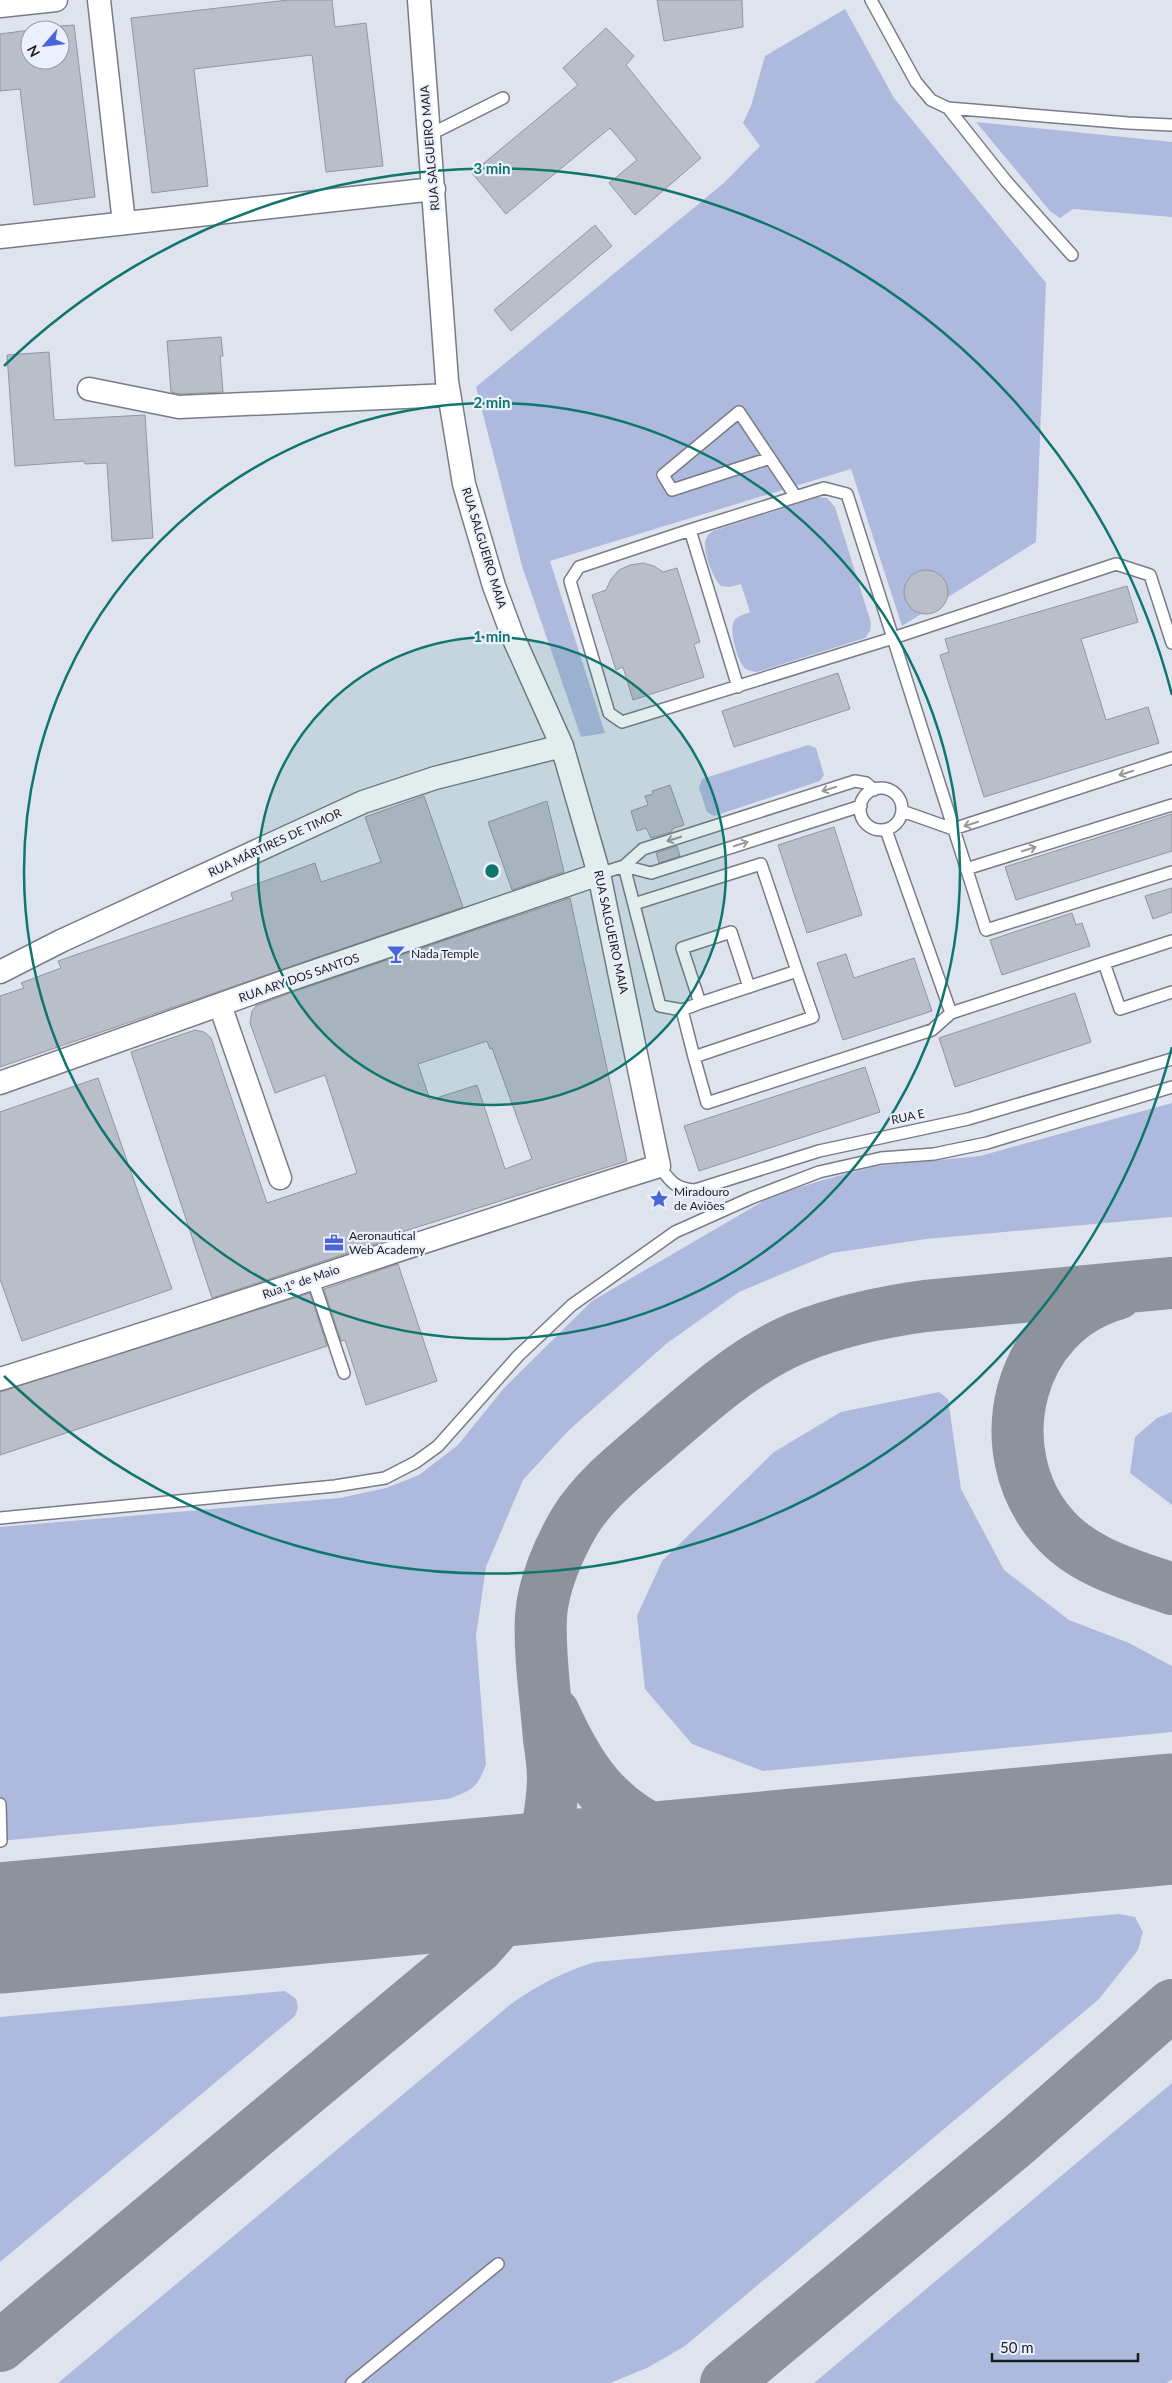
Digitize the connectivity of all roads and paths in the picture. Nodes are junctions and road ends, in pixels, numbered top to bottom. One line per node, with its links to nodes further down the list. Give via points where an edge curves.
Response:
1 (56, 0): 5 (street)
2 (99, 0): 11 (street)
3 (419, 0): 9 (street, RUA SALGUEIRO MAIA)
4 (871, 0): 7 (lane, via 916,82 931,100)
5 (0, 6)
6 (503, 98): 9 (lane)
7 (948, 108): 8 (lane); 13 (lane, via 1006,181)
8 (1172, 124)
9 (429, 134): 10 (street, RUA SALGUEIRO MAIA)
10 (434, 189): 11 (street); 15 (street, RUA SALGUEIRO MAIA)
11 (124, 223): 12 (street)
12 (0, 237)
13 (1072, 255)
14 (89, 389): 15 (street, via 179,407)
15 (449, 395): 22 (street, RUA SALGUEIRO MAIA, via 464,484 494,586)
16 (770, 458): 16 (lane, via 739,412 663,475 672,490); 17 (lane)
17 (796, 497): 18 (lane); 19 (lane, via 824,488 847,494)
18 (690, 530): 21 (lane); 21 (lane, via 578,567 570,581 609,713 622,722)
19 (893, 638): 20 (lane, via 1116,564 1150,575); 21 (lane); 29 (lane)
20 (1172, 643)
21 (738, 687)
22 (562, 746): 33 (street, RUA SALGUEIRO MAIA); 38 (street, RUA MÁRTIRES DE TIMOR, via 435,778 364,802)
23 (1172, 758): 29 (lane, one-way to 29)
24 (874, 790): 26 (lane, via 863,799); 27 (lane, via 881,788 896,795); 30 (lane, one-way to 30, via 866,783 855,781 643,849)
25 (1172, 805): 31 (lane, one-way to 25)
26 (861, 806): 28 (lane, via 861,813 870,827); 30 (lane, one-way to 26, via 651,873)
27 (902, 811): 28 (lane, via 898,822); 29 (lane)
28 (886, 830): 44 (lane)
29 (954, 830): 31 (lane)
30 (624, 866): 33 (lane); 34 (lane)
31 (966, 869): 32 (lane, via 986,930)
32 (1172, 872)
33 (599, 874): 42 (street, RUA ARY DOS SANTOS); 49 (street, RUA SALGUEIRO MAIA)
34 (634, 904): 37 (lane, via 761,864); 43 (lane, via 660,1006)
35 (1172, 941): 36 (lane)
36 (1104, 963): 40 (lane, via 1120,1009); 44 (lane)
37 (797, 971): 39 (lane); 45 (lane, via 813,1017)
38 (0, 972)
39 (749, 987): 41 (lane); 41 (lane, via 731,932 682,948)
40 (1172, 992)
41 (700, 1003): 43 (lane)
42 (220, 1005): 47 (street, RUA ARY DOS SANTOS); 50 (street)
43 (682, 1010): 45 (lane)
44 (951, 1013): 45 (lane, via 932,1030 706,1103)
45 (694, 1057)
46 (1172, 1059): 49 (lane, RUA E, via 968,1119 819,1151 695,1190 683,1190 672,1184)
47 (0, 1084)
48 (1172, 1087): 54 (lane, via 987,1143 934,1154 881,1158 819,1172 676,1232 572,1305 518,1356 438,1446 385,1478 335,1486)
49 (659, 1166): 51 (street, Rua 1º de Maio)
50 (280, 1178)
51 (312, 1277): 52 (lane); 53 (street, Rua 1º de Maio, via 205,1315)
52 (344, 1373)
53 (0, 1379)
54 (0, 1518)
55 (0, 1804): 56 (lane)
56 (1, 1841)
57 (498, 2264): 58 (lane)
58 (352, 2383)

